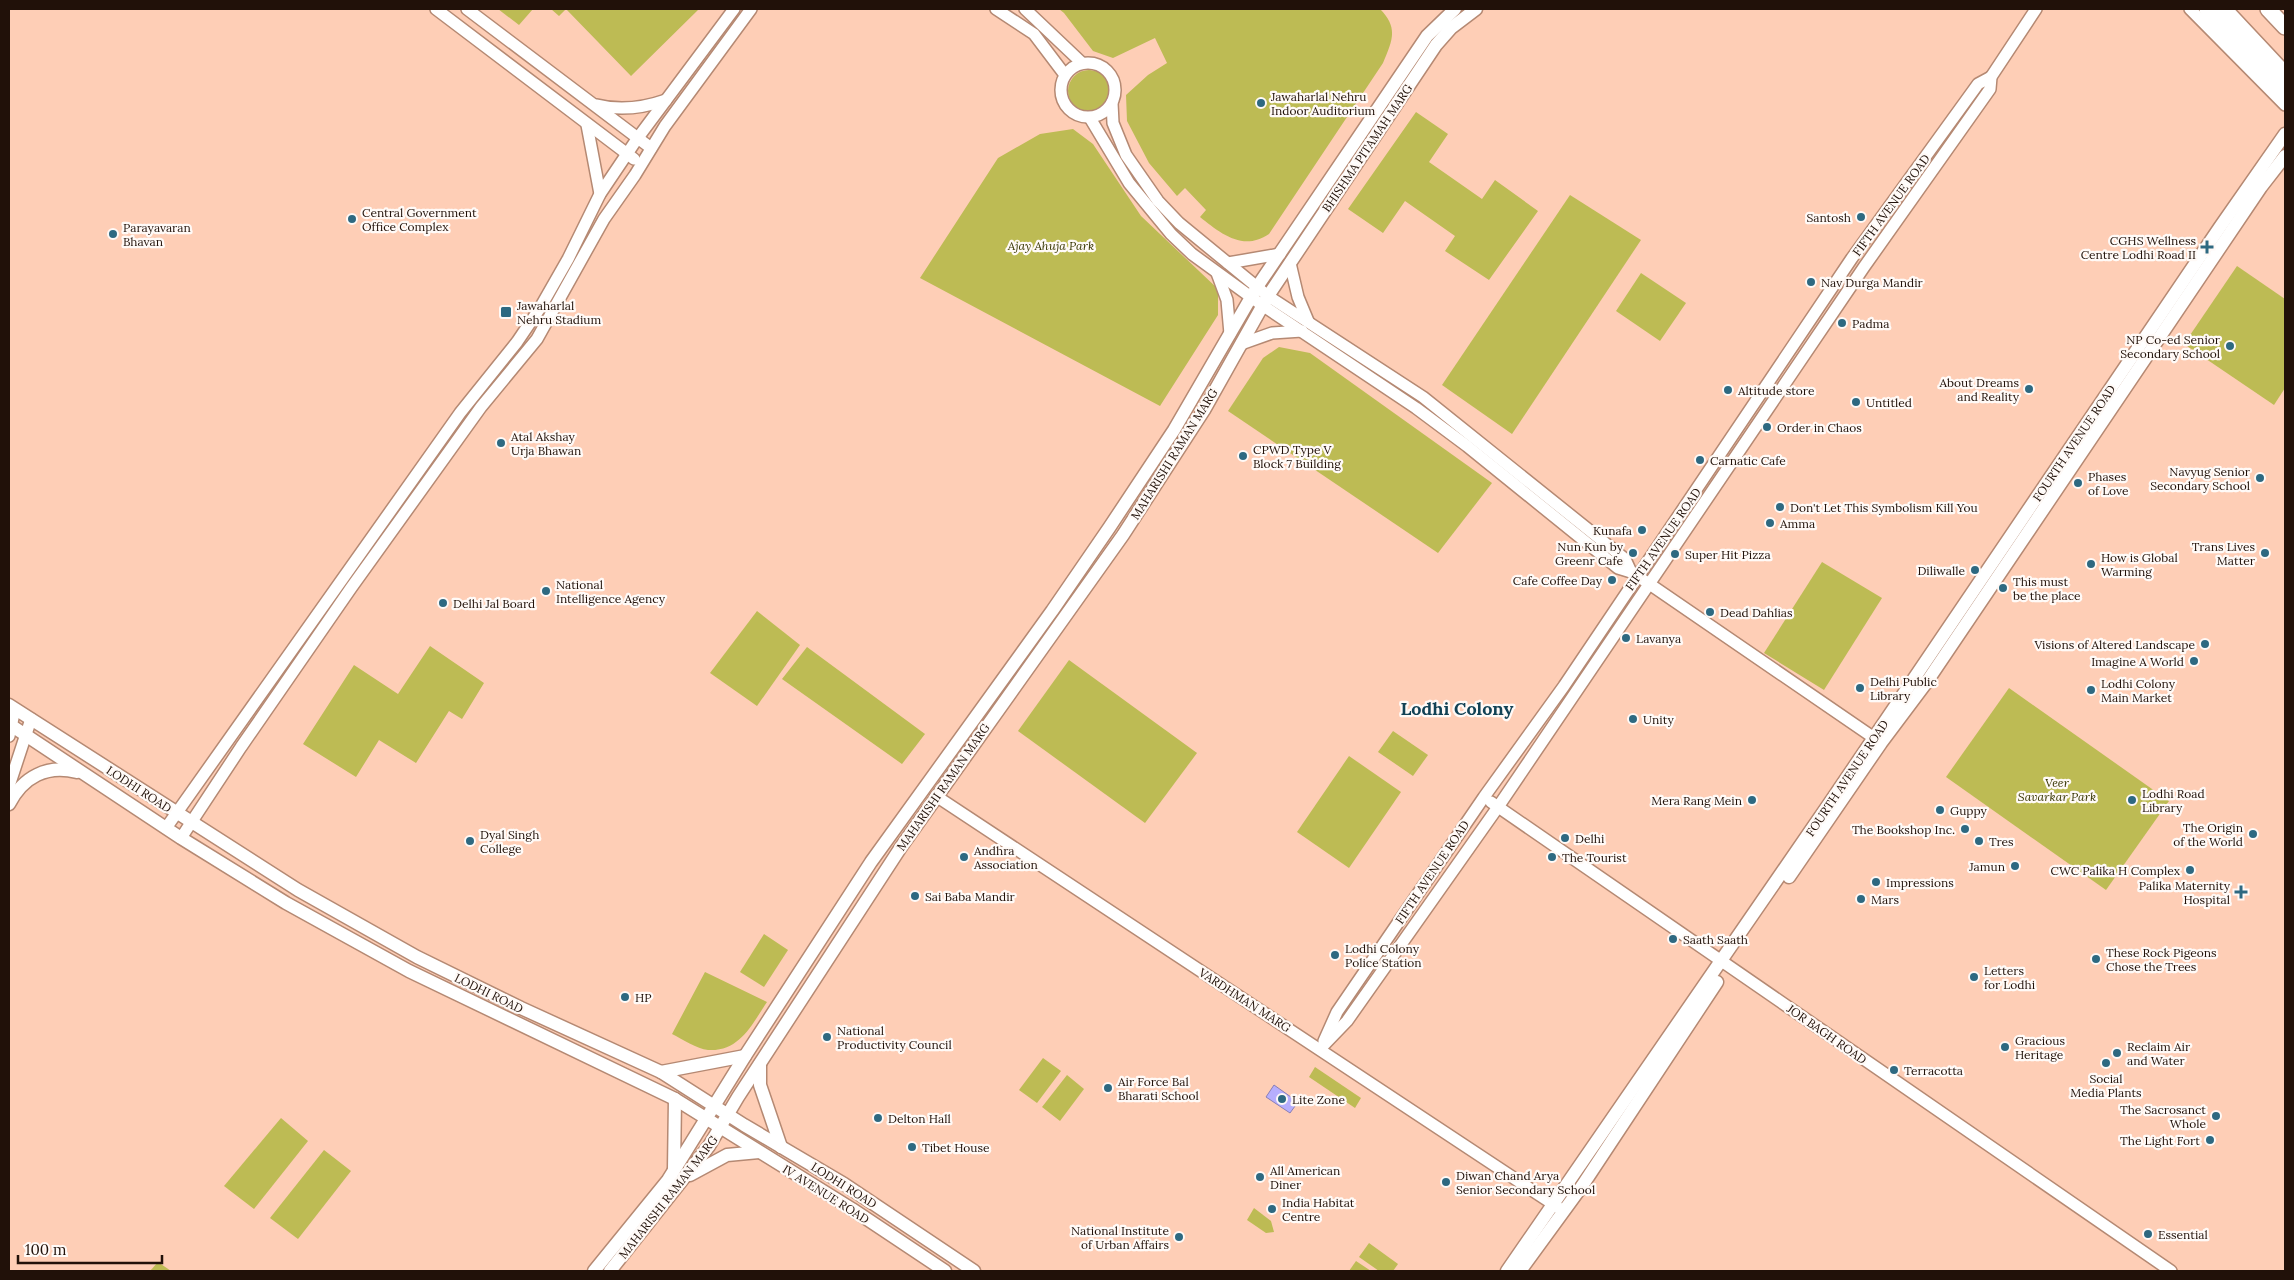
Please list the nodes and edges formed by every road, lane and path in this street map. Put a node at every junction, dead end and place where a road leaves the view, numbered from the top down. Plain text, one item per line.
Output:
1 (436, 9) edge
2 (467, 9) edge
3 (734, 9) edge
4 (751, 9) edge
5 (996, 9) edge
6 (1026, 9) edge
7 (1454, 9) edge
8 (1476, 9) edge
9 (2036, 9) edge
10 (2190, 9) edge
11 (2207, 9) edge
12 (2224, 9) edge
13 (2268, 9) edge
14 (2285, 27) edge
15 (1082, 63) junction
16 (2285, 74) edge
17 (1065, 75) junction
18 (1991, 76) junction
19 (2284, 97) edge
20 (666, 100) junction
21 (1112, 103) junction
22 (595, 105) junction
23 (1090, 118) junction
24 (587, 125) junction
25 (2285, 134) edge
26 (637, 138) junction
27 (651, 148) junction
28 (628, 155) junction
29 (2285, 156) edge
30 (642, 164) junction
31 (600, 194) junction
32 (1280, 254) junction
33 (1228, 263) junction
34 (1290, 263) junction
35 (1217, 273) junction
36 (1254, 291) junction
37 (1265, 300) junction
38 (1308, 321) junction
39 (1302, 331) junction
40 (1230, 334) junction
41 (1241, 344) junction
42 (1634, 574) junction
43 (1648, 583) junction
44 (12, 707) edge
45 (31, 719) junction
46 (10, 729) edge
47 (26, 735) junction
48 (1877, 740) junction
49 (87, 775) junction
50 (9, 786) edge
51 (936, 796) junction
52 (1484, 797) junction
53 (9, 804) edge
54 (1498, 807) junction
55 (176, 813) junction
56 (192, 823) junction
57 (166, 828) junction
58 (181, 838) junction
59 (1725, 963) junction
60 (1320, 1050) junction
61 (745, 1056) junction
62 (760, 1064) junction
63 (661, 1072) junction
64 (675, 1099) junction
65 (714, 1105) junction
66 (728, 1115) junction
67 (706, 1118) junction
68 (721, 1128) junction
69 (781, 1146) junction
70 (759, 1152) junction
71 (674, 1170) junction
72 (684, 1178) junction
73 (1558, 1208) junction
74 (594, 1271) edge
75 (610, 1271) edge
76 (944, 1271) edge
77 (974, 1271) edge
78 (1507, 1271) edge
79 (1520, 1271) edge
80 (2171, 1271) edge

1 - 24 street
2 - 22 street
3 - 20 street
4 - 27 street
5 - 17 street
6 - 15 street
7 - 32 main road, BHISHMA PITAMAH MARG
8 - 34 main road, BHISHMA PITAMAH MARG
9 - 18 street, FIFTH AVENUE ROAD
10 - 19 street
11 - 19 highway
12 - 16 highway
13 - 14 highway
15 - 17 street
15 - 21 street
17 - 23 street
18 - 42 street, FIFTH AVENUE ROAD
18 - 43 street, FIFTH AVENUE ROAD
20 - 22 street
20 - 26 street
21 - 23 street
21 - 33 street
22 - 26 street
23 - 35 street
24 - 28 street
24 - 31 street
25 - 48 main road, FOURTH AVENUE ROAD
26 - 27 street
26 - 28 street
27 - 30 street
28 - 30 street
28 - 31 street
29 - 48 main road, FOURTH AVENUE ROAD
30 - 56 street
31 - 55 street
32 - 33 street
32 - 36 main road, BHISHMA PITAMAH MARG
33 - 36 street
34 - 37 main road, BHISHMA PITAMAH MARG
34 - 38 street
35 - 36 street
35 - 40 street
36 - 37 street
36 - 40 main road, MAHARISHI RAMAN MARG
37 - 38 street
37 - 39 street
37 - 41 main road, MAHARISHI RAMAN MARG
38 - 42 street
39 - 41 street
39 - 42 street
40 - 61 main road, MAHARISHI RAMAN MARG
41 - 51 main road, MAHARISHI RAMAN MARG
42 - 43 street
42 - 52 street, FIFTH AVENUE ROAD
43 - 48 street
43 - 54 street, FIFTH AVENUE ROAD
44 - 45 main road, LODHI ROAD
44 - 46 street
45 - 47 street
45 - 55 main road, LODHI ROAD
46 - 47 main road, LODHI ROAD
47 - 49 main road, LODHI ROAD
47 - 50 street
48 - 59 main road, FOURTH AVENUE ROAD
49 - 53 main road
49 - 57 main road, LODHI ROAD
51 - 60 street, VARDHMAN MARG
51 - 62 main road, MAHARISHI RAMAN MARG
52 - 54 street, JOR BAGH ROAD
52 - 60 street, FIFTH AVENUE ROAD
54 - 59 street, JOR BAGH ROAD
54 - 60 street, FIFTH AVENUE ROAD
55 - 56 main road, LODHI ROAD
55 - 57 street
56 - 58 street
56 - 63 main road, LODHI ROAD
57 - 58 main road, LODHI ROAD
58 - 64 main road, LODHI ROAD
59 - 73 main road, FOURTH AVENUE ROAD
59 - 80 street, JOR BAGH ROAD
60 - 73 street, VARDHMAN MARG
61 - 63 main road
61 - 65 main road, MAHARISHI RAMAN MARG
62 - 66 main road, MAHARISHI RAMAN MARG
62 - 69 main road
63 - 65 main road, LODHI ROAD
64 - 67 main road, LODHI ROAD
64 - 71 main road
65 - 66 main road, LODHI ROAD
65 - 67 main road, MAHARISHI RAMAN MARG
66 - 68 main road, MAHARISHI RAMAN MARG
66 - 69 main road, LODHI ROAD
67 - 68 main road, IV AVENUE ROAD
67 - 71 main road, MAHARISHI RAMAN MARG
68 - 70 main road, IV AVENUE ROAD
68 - 72 main road, MAHARISHI RAMAN MARG
69 - 77 main road, LODHI ROAD
70 - 72 main road
70 - 76 main road, IV AVENUE ROAD
71 - 74 main road, MAHARISHI RAMAN MARG
72 - 75 main road, MAHARISHI RAMAN MARG
73 - 78 main road, FOURTH AVENUE ROAD
73 - 79 main road, FOURTH AVENUE ROAD

